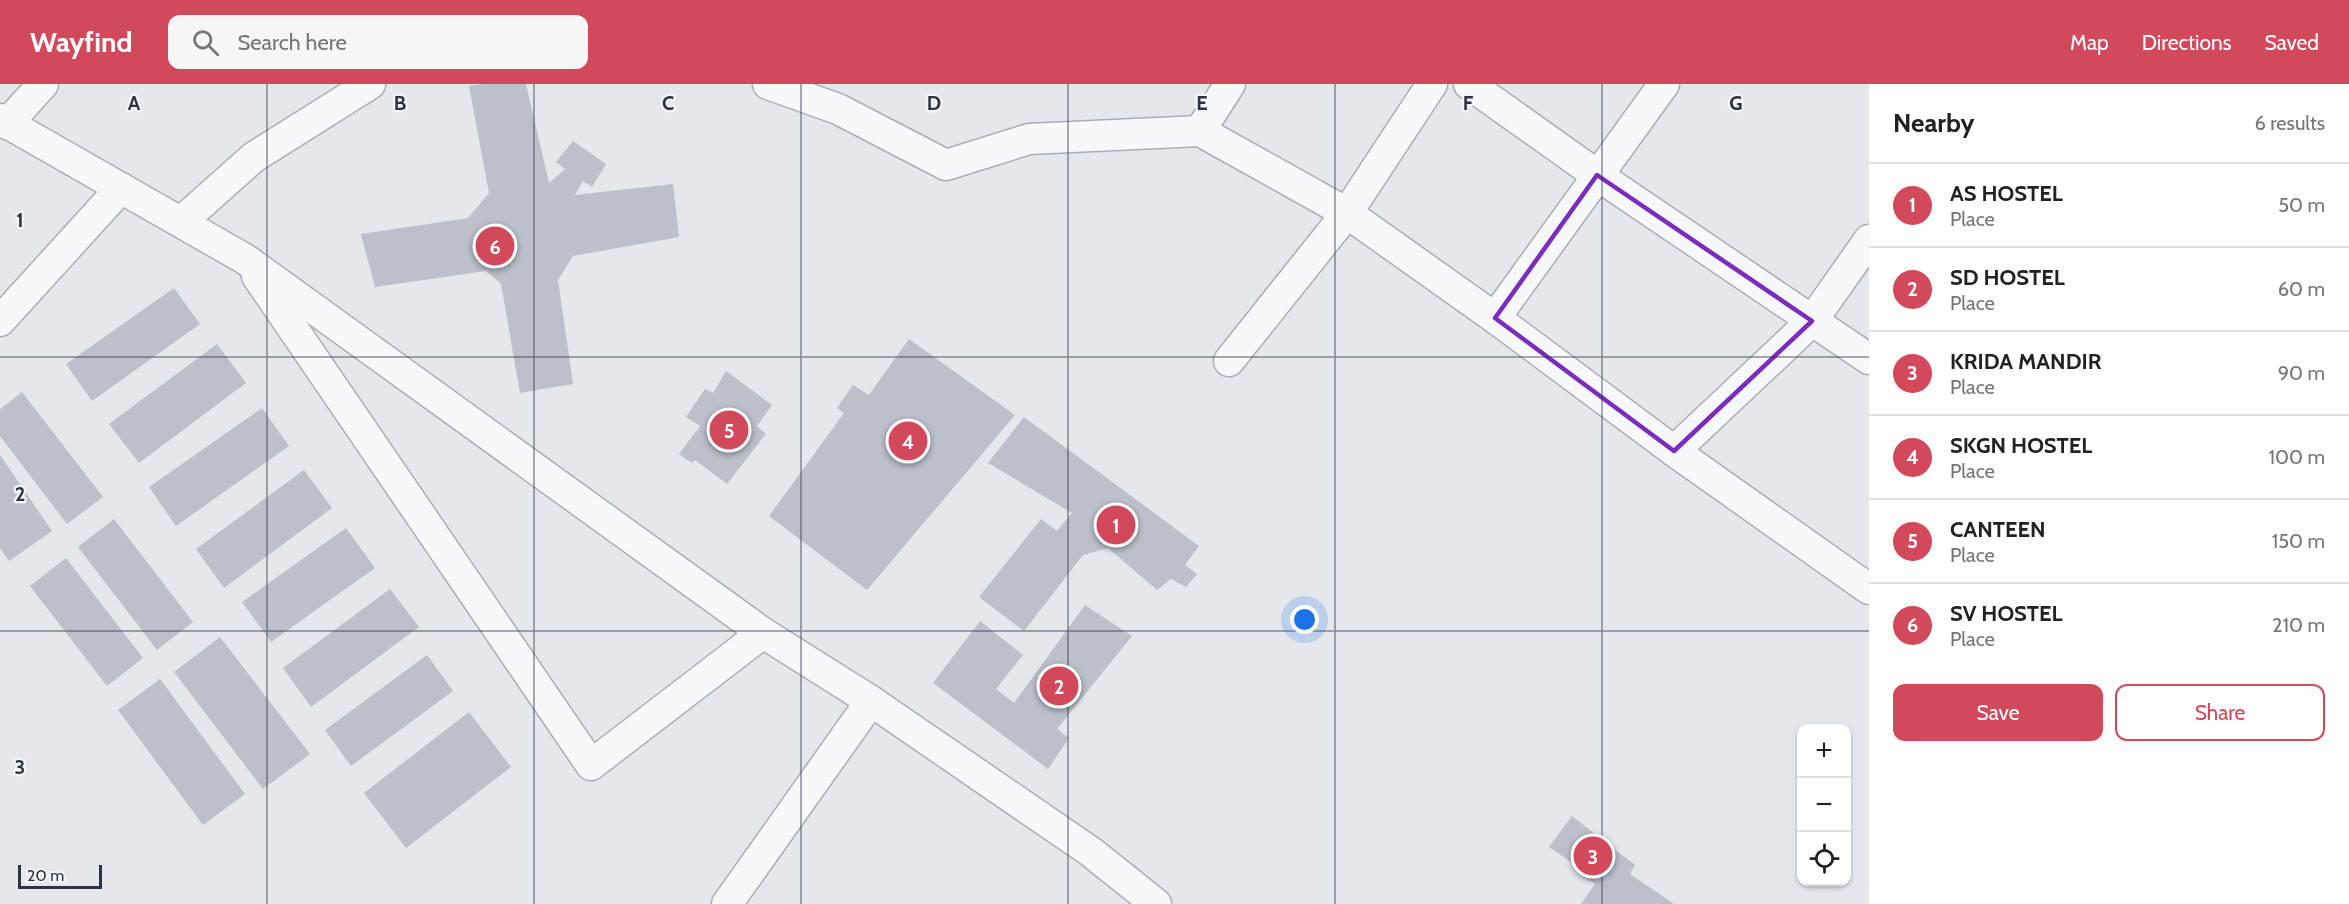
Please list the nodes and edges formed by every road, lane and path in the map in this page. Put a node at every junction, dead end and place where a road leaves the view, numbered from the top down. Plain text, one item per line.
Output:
1 (43, 84) edge
2 (370, 84) edge
3 (768, 84) edge
4 (1230, 84) edge
5 (1432, 84) edge
6 (1469, 84) edge
7 (1664, 84) edge
8 (4, 122) edge
9 (1200, 131) junction
10 (1597, 176) junction
11 (121, 188) junction
12 (1347, 213) junction
13 (181, 222) junction
14 (1869, 240) edge
15 (245, 259) junction
16 (1495, 318) junction
17 (0, 321) edge
18 (1812, 321) junction
19 (1869, 359) edge
20 (1228, 361) dead end
21 (1674, 451) junction
22 (1869, 588) edge
23 (763, 633) junction
24 (871, 701) junction
25 (727, 904) edge
26 (1156, 904) edge

1 - 8 street
2 - 13 street
3 - 9 street
4 - 9 street
5 - 12 street
6 - 10 street
7 - 10 street
8 - 11 street
9 - 12 street
10 - 16 street
10 - 18 street
11 - 13 street
11 - 17 street
12 - 16 street
12 - 20 street
13 - 15 street
14 - 18 street
15 - 23 street
15 - 23 street
16 - 21 street
18 - 19 street
18 - 21 street
21 - 22 street
23 - 24 street
24 - 25 street
24 - 26 street

